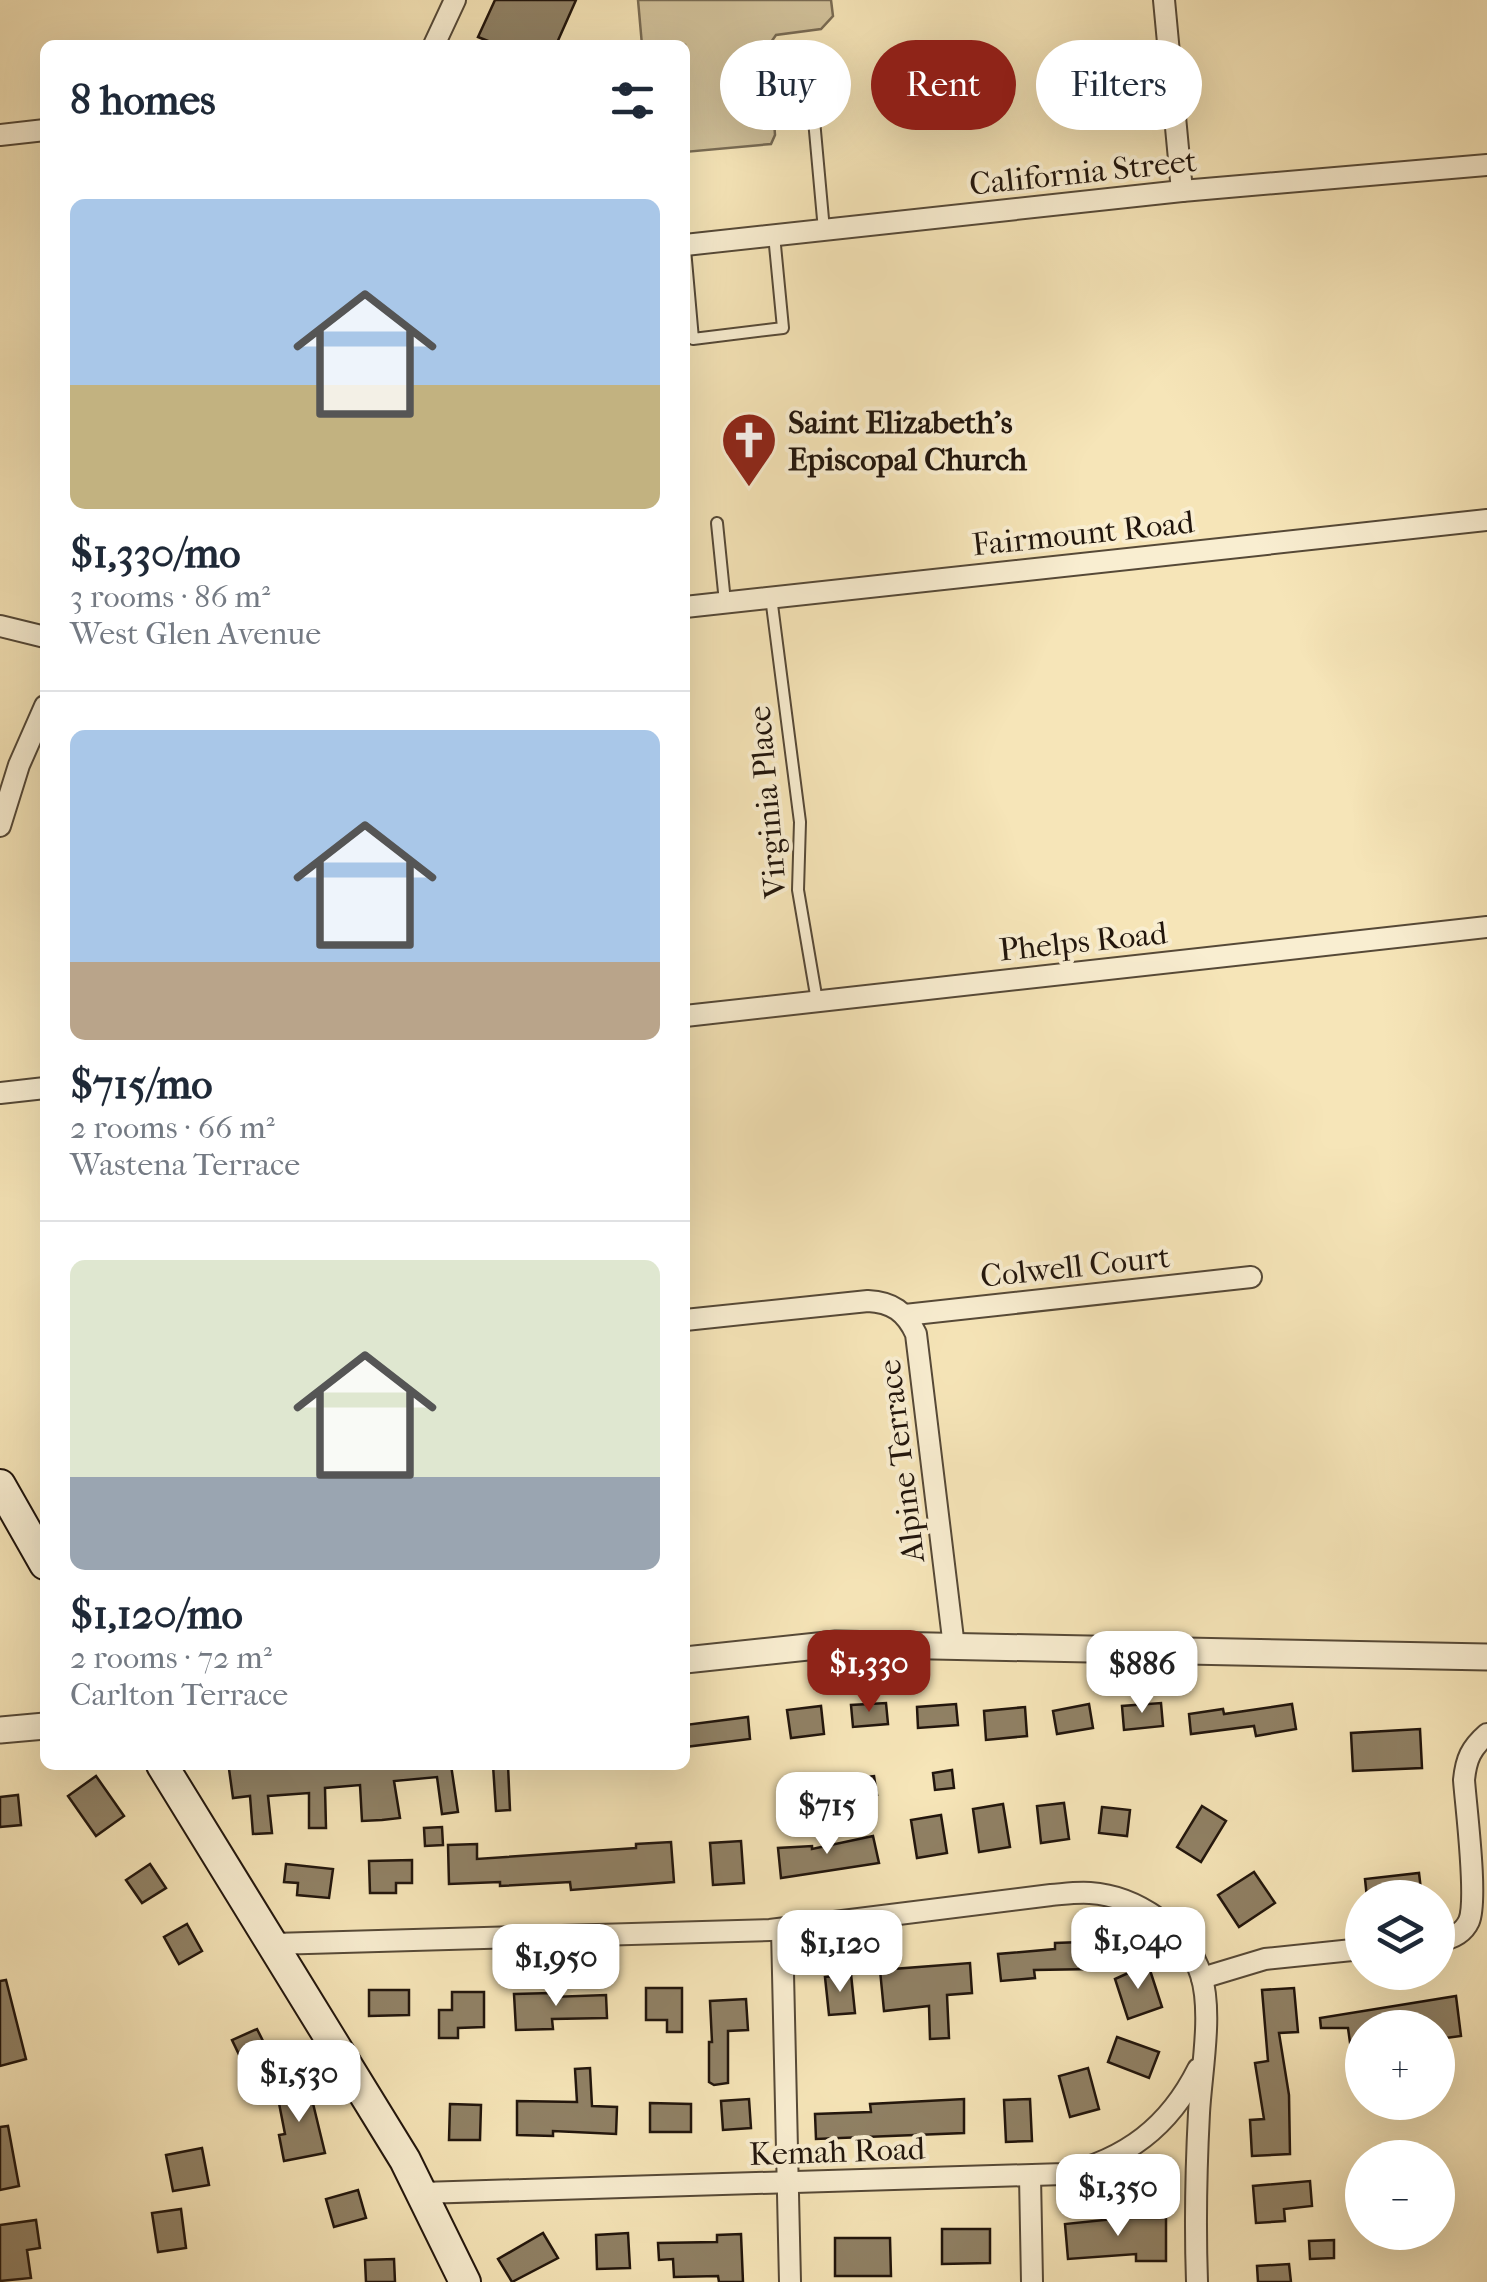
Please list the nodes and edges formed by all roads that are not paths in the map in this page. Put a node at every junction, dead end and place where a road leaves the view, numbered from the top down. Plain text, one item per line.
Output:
1 (455, 0) edge
2 (1164, 0) edge
3 (436, 40) edge
4 (815, 130) edge
5 (40, 131) edge
6 (0, 135) edge
7 (1487, 166) edge
8 (1182, 191) junction
9 (824, 230) junction
10 (774, 235) junction
11 (690, 246) edge
12 (690, 304) edge
13 (1487, 520) edge
14 (717, 523) dead end
15 (772, 598) junction
16 (725, 603) junction
17 (690, 606) edge
18 (0, 626) edge
19 (40, 636) edge
20 (40, 718) edge
21 (0, 826) edge
22 (1487, 926) edge
23 (816, 1001) junction
24 (690, 1015) edge
25 (40, 1089) edge
26 (0, 1093) edge
27 (1251, 1277) dead end
28 (904, 1315) junction
29 (690, 1320) edge
30 (0, 1485) edge
31 (40, 1555) edge
32 (954, 1647) junction
33 (1487, 1658) edge
34 (690, 1659) edge
35 (40, 1726) edge
36 (0, 1730) edge
37 (1487, 1734) edge
38 (165, 1770) edge
39 (782, 1929) junction
40 (1455, 1936) edge
41 (273, 1944) junction
42 (1345, 1951) edge
43 (1202, 1978) junction
44 (1203, 2058) junction
45 (1030, 2176) junction
46 (788, 2183) junction
47 (421, 2193) junction
48 (464, 2282) edge
49 (790, 2282) edge
50 (1032, 2282) edge
51 (1197, 2282) edge

1 - 3 street
2 - 8 street
4 - 9 lane
5 - 6 street
7 - 8 street, California Street
8 - 9 street, California Street
9 - 10 street, California Street
10 - 11 street, California Street
10 - 12 lane
13 - 15 street, Fairmount Road
14 - 16 lane
15 - 16 street, Fairmount Road
15 - 23 lane, Virginia Place
16 - 17 street, Fairmount Road
18 - 19 street
20 - 21 street
22 - 23 street, Phelps Road
23 - 24 street, Phelps Road
25 - 26 street
27 - 28 street, Colwell Court
28 - 29 street, Alpine Terrace
28 - 32 street, Alpine Terrace
30 - 31 main road
32 - 33 street
32 - 34 street
35 - 36 street
37 - 40 street
38 - 41 main road
39 - 41 street
39 - 43 street
39 - 46 street
41 - 47 main road
42 - 43 street
43 - 44 street
44 - 45 street, Kemah Road
44 - 51 street
45 - 46 street, Kemah Road
45 - 50 street
46 - 47 street, Kemah Road
46 - 49 street
47 - 48 main road

